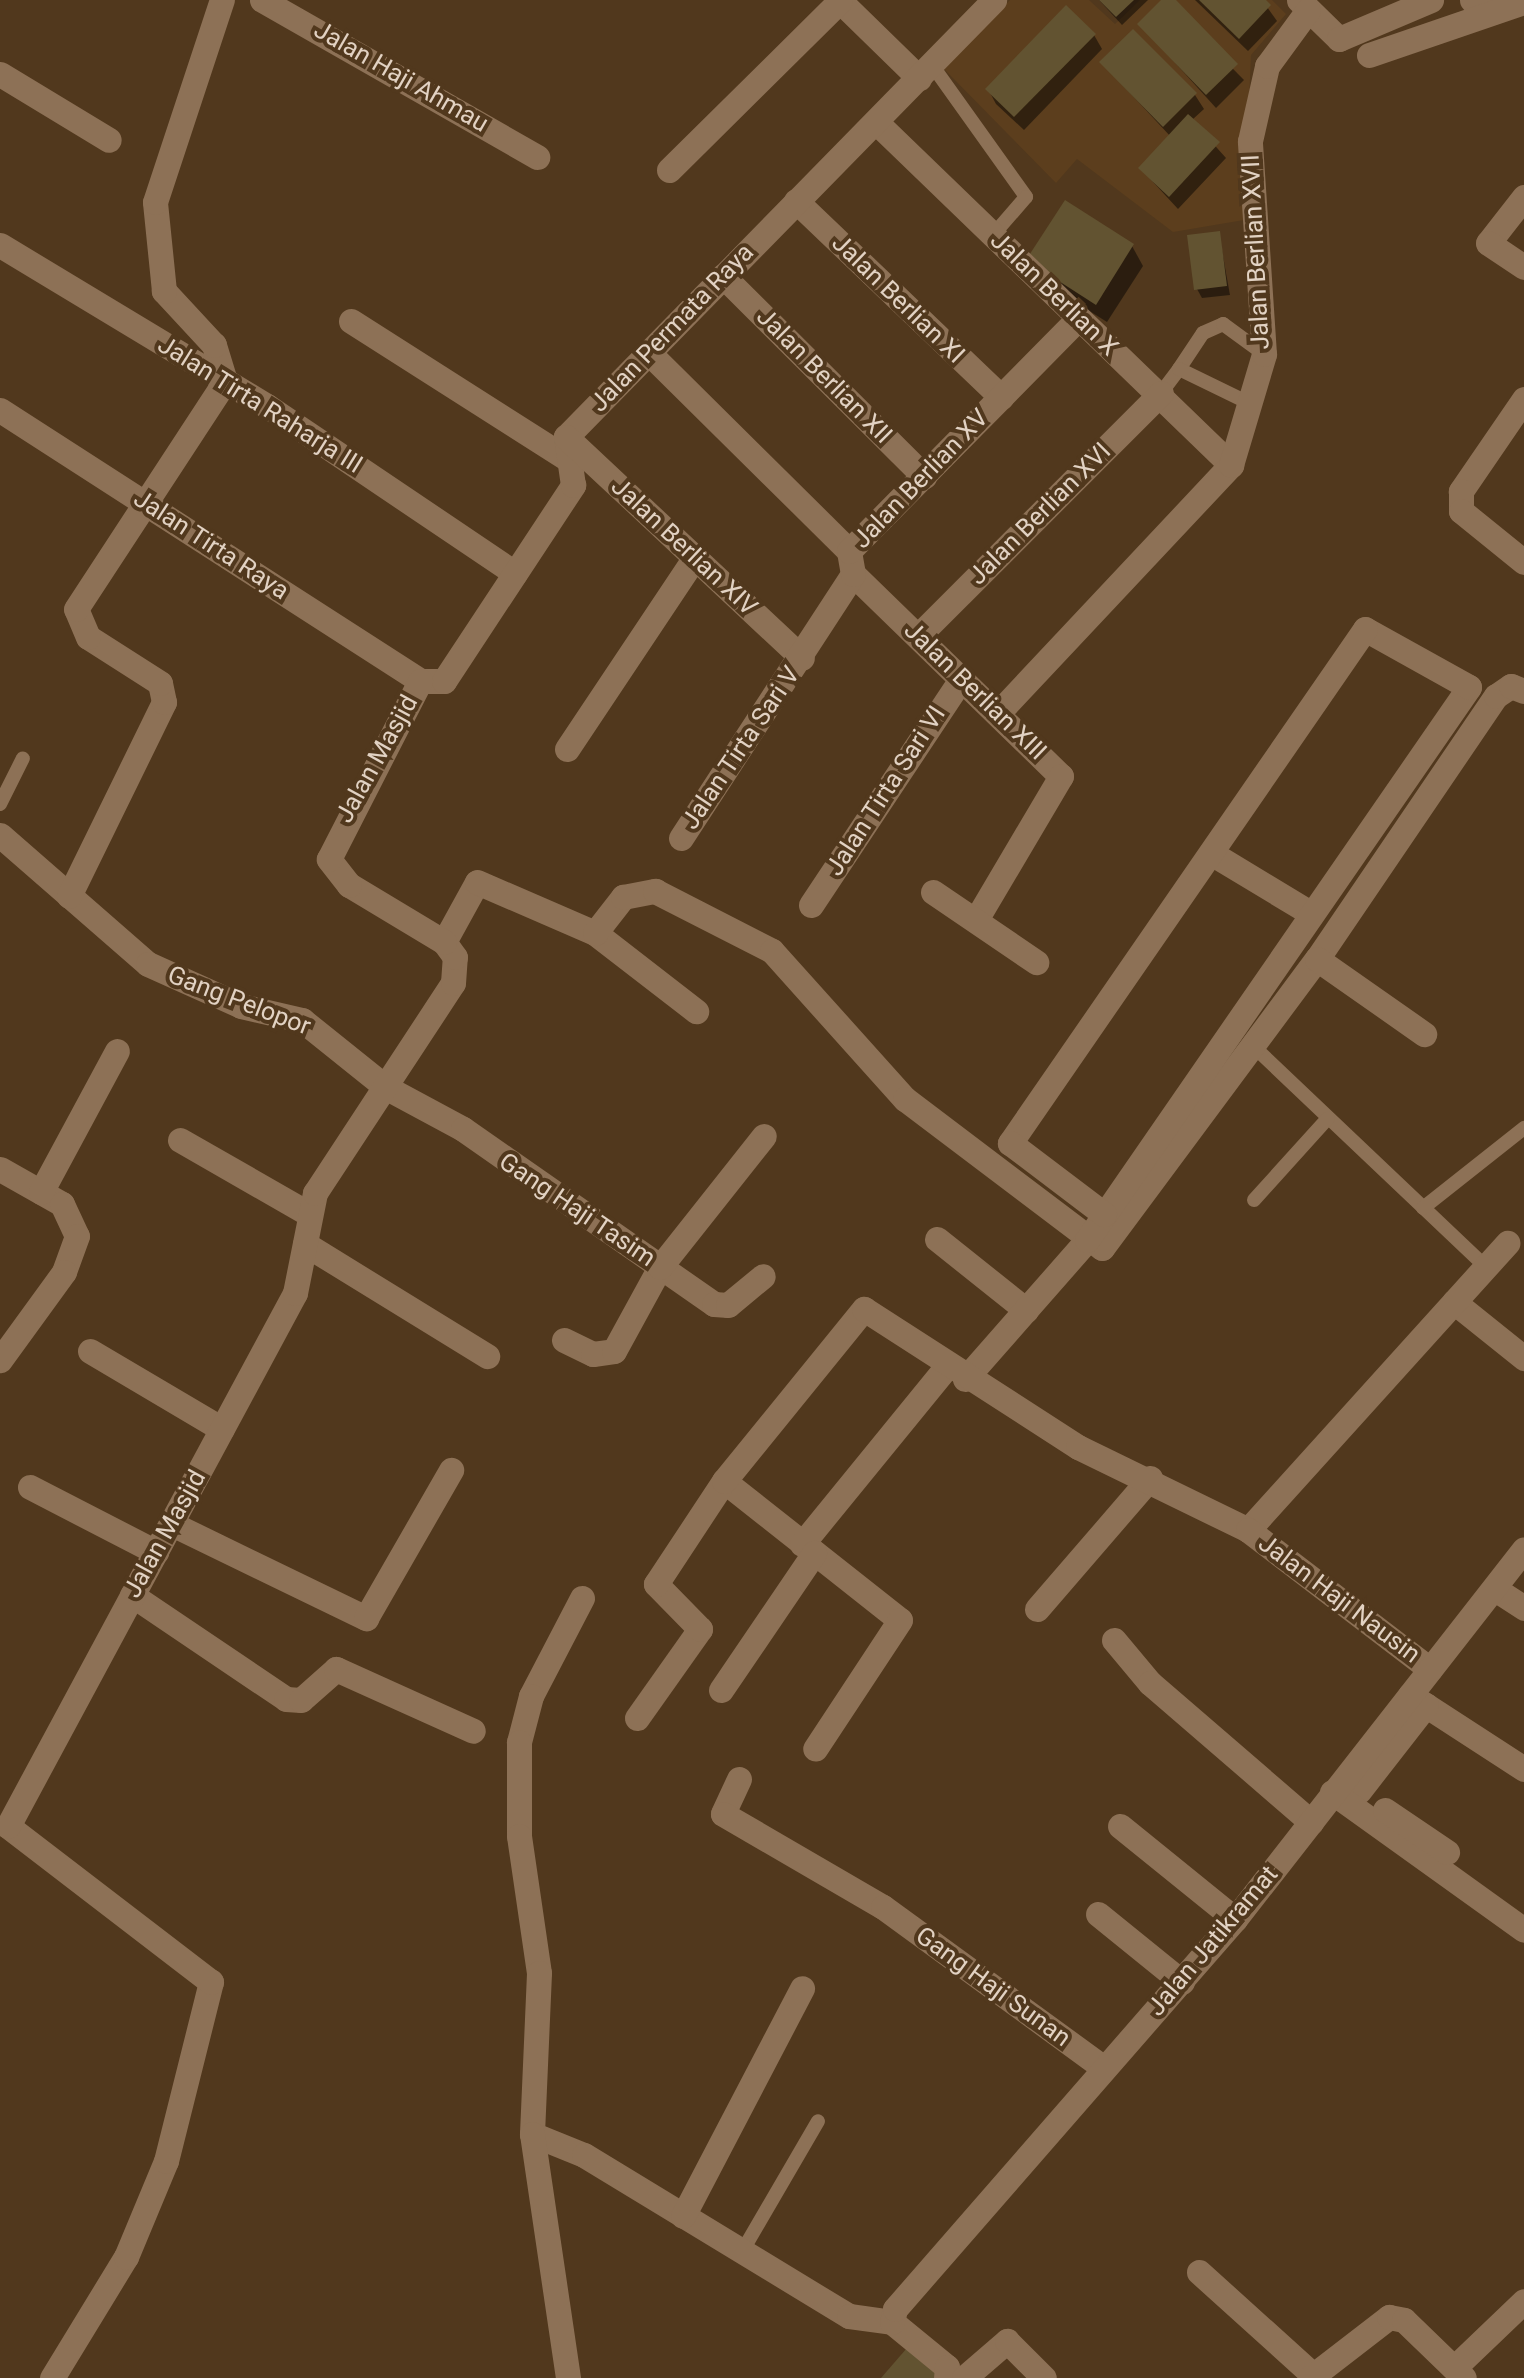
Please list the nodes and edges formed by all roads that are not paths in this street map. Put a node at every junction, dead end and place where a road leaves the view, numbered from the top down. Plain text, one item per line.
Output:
1 (222, 0) edge
2 (262, 0) edge
3 (840, 0) edge
4 (993, 0) edge
5 (1431, 0) edge
6 (1472, 0) edge
7 (1498, 0) edge
8 (1524, 2) edge
9 (1304, 5) edge
10 (1369, 55) dead end
11 (925, 71) junction
12 (0, 74) edge
13 (876, 122) junction
14 (108, 140) dead end
15 (537, 156) dead end
16 (669, 170) dead end
17 (1524, 197) edge
18 (796, 201) junction
19 (994, 235) junction
20 (0, 246) edge
21 (1524, 267) edge
22 (723, 276) junction
23 (1077, 320) junction
24 (352, 321) dead end
25 (648, 352) junction
26 (1264, 354) junction
27 (1179, 369) junction
28 (225, 381) junction
29 (1162, 393) junction
30 (1001, 397) junction
31 (1524, 399) edge
32 (1252, 404) junction
33 (0, 410) edge
34 (566, 437) junction
35 (572, 462) junction
36 (1232, 465) junction
37 (924, 476) junction
38 (150, 506) junction
39 (695, 556) junction
40 (851, 562) junction
41 (1524, 562) edge
42 (515, 573) junction
43 (919, 635) junction
44 (802, 658) junction
45 (962, 678) junction
46 (420, 681) junction
47 (1524, 692) edge
48 (998, 713) junction
49 (567, 749) dead end
50 (24, 758) dead end
51 (0, 804) edge
52 (0, 835) edge
53 (680, 838) dead end
54 (1210, 853) junction
55 (933, 892) dead end
56 (69, 896) junction
57 (811, 905) dead end
58 (1307, 911) junction
59 (976, 920) junction
60 (595, 933) junction
61 (444, 942) junction
62 (1316, 960) junction
63 (1036, 962) dead end
64 (696, 1010) dead end
65 (1424, 1034) dead end
66 (1251, 1044) junction
67 (118, 1050) dead end
68 (388, 1088) junction
69 (1328, 1118) junction
70 (1524, 1128) edge
71 (764, 1136) dead end
72 (180, 1140) dead end
73 (1, 1172) edge
74 (41, 1192) junction
75 (1254, 1200) dead end
76 (1423, 1208) junction
77 (310, 1214) junction
78 (1104, 1214) junction
79 (937, 1239) dead end
80 (1086, 1240) junction
81 (1507, 1243) dead end
82 (305, 1244) junction
83 (660, 1267) junction
84 (1486, 1267) junction
85 (762, 1276) dead end
86 (1454, 1302) junction
87 (1026, 1310) junction
88 (564, 1340) dead end
89 (90, 1351) dead end
90 (487, 1356) dead end
91 (1524, 1358) edge
92 (0, 1360) edge
93 (956, 1373) junction
94 (222, 1429) junction
95 (451, 1470) dead end
96 (1150, 1478) junction
97 (724, 1481) junction
98 (30, 1487) dead end
99 (172, 1524) junction
100 (1248, 1530) junction
101 (808, 1548) junction
102 (1524, 1549) edge
103 (156, 1552) junction
104 (1496, 1588) junction
105 (132, 1595) junction
106 (582, 1598) dead end
107 (1524, 1608) edge
108 (1037, 1609) dead end
109 (1114, 1640) dead end
110 (1430, 1668) junction
111 (722, 1690) dead end
112 (1418, 1700) junction
113 (636, 1718) dead end
114 (473, 1731) dead end
115 (815, 1749) dead end
116 (1524, 1769) edge
117 (739, 1779) dead end
118 (1344, 1788) junction
119 (7, 1815) edge
120 (1311, 1822) junction
121 (1120, 1826) dead end
122 (1447, 1852) dead end
123 (1098, 1914) dead end
124 (1235, 1919) junction
125 (1524, 1930) edge
126 (1182, 1982) junction
127 (802, 1988) dead end
128 (1104, 2068) junction
129 (818, 2120) dead end
130 (532, 2134) junction
131 (683, 2216) junction
132 (743, 2250) junction
133 (1199, 2272) dead end
134 (1524, 2301) edge
135 (892, 2322) junction
136 (1460, 2373) edge
137 (1311, 2377) edge
138 (52, 2378) edge
139 (568, 2378) edge
140 (946, 2378) edge
141 (964, 2378) edge
142 (1044, 2378) edge

1 - 28 street
2 - 15 street, Jalan Haji Ahmau
3 - 11 street
3 - 16 street
4 - 11 street, Jalan Permata Raya
5 - 9 street
6 - 7 street
8 - 10 street
9 - 26 street, Jalan Berlian XVII
11 - 13 street, Jalan Permata Raya
11 - 19 lane
12 - 14 street
13 - 18 street, Jalan Permata Raya
13 - 19 street, Jalan Berlian X
17 - 21 street
18 - 22 street, Jalan Permata Raya
18 - 30 street, Jalan Berlian XI
19 - 23 street, Jalan Berlian X
20 - 28 street, Jalan Tirta Raharja III
22 - 25 street, Jalan Permata Raya
22 - 37 street, Jalan Berlian XII
23 - 29 street, Jalan Berlian X
23 - 30 street, Jalan Berlian XV
24 - 35 street
25 - 34 street, Jalan Permata Raya
25 - 40 street, Jalan Berlian XIII
26 - 27 lane
26 - 32 street, Jalan Berlian XVII
27 - 29 lane
27 - 32 lane
28 - 38 street
28 - 42 street, Jalan Tirta Raharja III
29 - 36 street, Jalan Berlian X
29 - 43 street, Jalan Berlian XVI
30 - 37 street, Jalan Berlian XV
31 - 41 street
32 - 36 street, Jalan Berlian XVII
33 - 38 street, Jalan Tirta Raya
34 - 35 street
34 - 39 street, Jalan Berlian XIV
35 - 42 street
36 - 48 street, Jalan Berlian XVII
37 - 40 street, Jalan Berlian XV
38 - 46 street, Jalan Tirta Raya
38 - 56 street
39 - 44 street, Jalan Berlian XIV
39 - 49 street
40 - 43 street, Jalan Berlian XIII
40 - 44 street, Jalan Berlian XV
42 - 46 street
43 - 45 street, Jalan Berlian XIII
44 - 53 street, Jalan Tirta Sari V
45 - 48 street, Jalan Berlian XIII
45 - 57 street, Jalan Tirta Sari VI
46 - 61 street, Jalan Masjid
47 - 62 street
48 - 59 street, Jalan Berlian XIII
50 - 51 lane
52 - 56 street, Gang Pelopor
54 - 58 street
54 - 58 street
54 - 78 street
55 - 59 street
56 - 68 street, Gang Pelopor
58 - 78 street
59 - 63 street
60 - 61 street
60 - 64 street
60 - 80 street
61 - 68 street, Jalan Masjid
62 - 65 street
62 - 66 street
66 - 69 lane
66 - 80 street
67 - 74 street
68 - 77 street, Jalan Masjid
68 - 83 street, Gang Haji Tasim
69 - 75 lane
69 - 76 lane
70 - 76 lane
71 - 83 street
72 - 77 street
73 - 74 street
74 - 92 street
76 - 84 lane
77 - 82 street, Jalan Masjid
78 - 80 street
79 - 87 street
80 - 87 street
81 - 84 street
82 - 90 street
82 - 94 street, Jalan Masjid
83 - 85 street, Gang Haji Tasim
83 - 88 street
84 - 86 street
86 - 91 street
86 - 100 street
87 - 93 street
89 - 94 street
93 - 96 street, Jalan Haji Nausin
93 - 97 street, Jalan Haji Nausin
93 - 101 street
94 - 99 street, Jalan Masjid
95 - 99 street
96 - 100 street, Jalan Haji Nausin
96 - 108 street
97 - 101 street
97 - 113 street
98 - 103 street
99 - 103 street, Jalan Masjid
100 - 110 street, Jalan Haji Nausin
101 - 111 street
101 - 115 street
102 - 104 street, Jalan Jatikramat
103 - 105 street, Jalan Masjid
104 - 107 street
104 - 110 street, Jalan Jatikramat
105 - 114 street
105 - 119 street, Jalan Masjid
106 - 130 street
109 - 120 street
110 - 112 street, Jalan Jatikramat
112 - 116 street
112 - 118 street, Jalan Jatikramat
117 - 128 street, Gang Haji Sunan
118 - 120 street, Jalan Jatikramat
118 - 122 street
118 - 125 street
119 - 138 street, Jalan Masjid
120 - 124 street, Jalan Jatikramat
121 - 124 street
123 - 126 street
124 - 126 street, Jalan Jatikramat
126 - 128 street, Jalan Jatikramat
127 - 131 street
128 - 135 street, Jalan Jatikramat
129 - 132 lane
130 - 131 street
130 - 139 street
131 - 132 street
132 - 135 street
133 - 137 street
134 - 136 street
135 - 140 street
136 - 137 street
141 - 142 street

